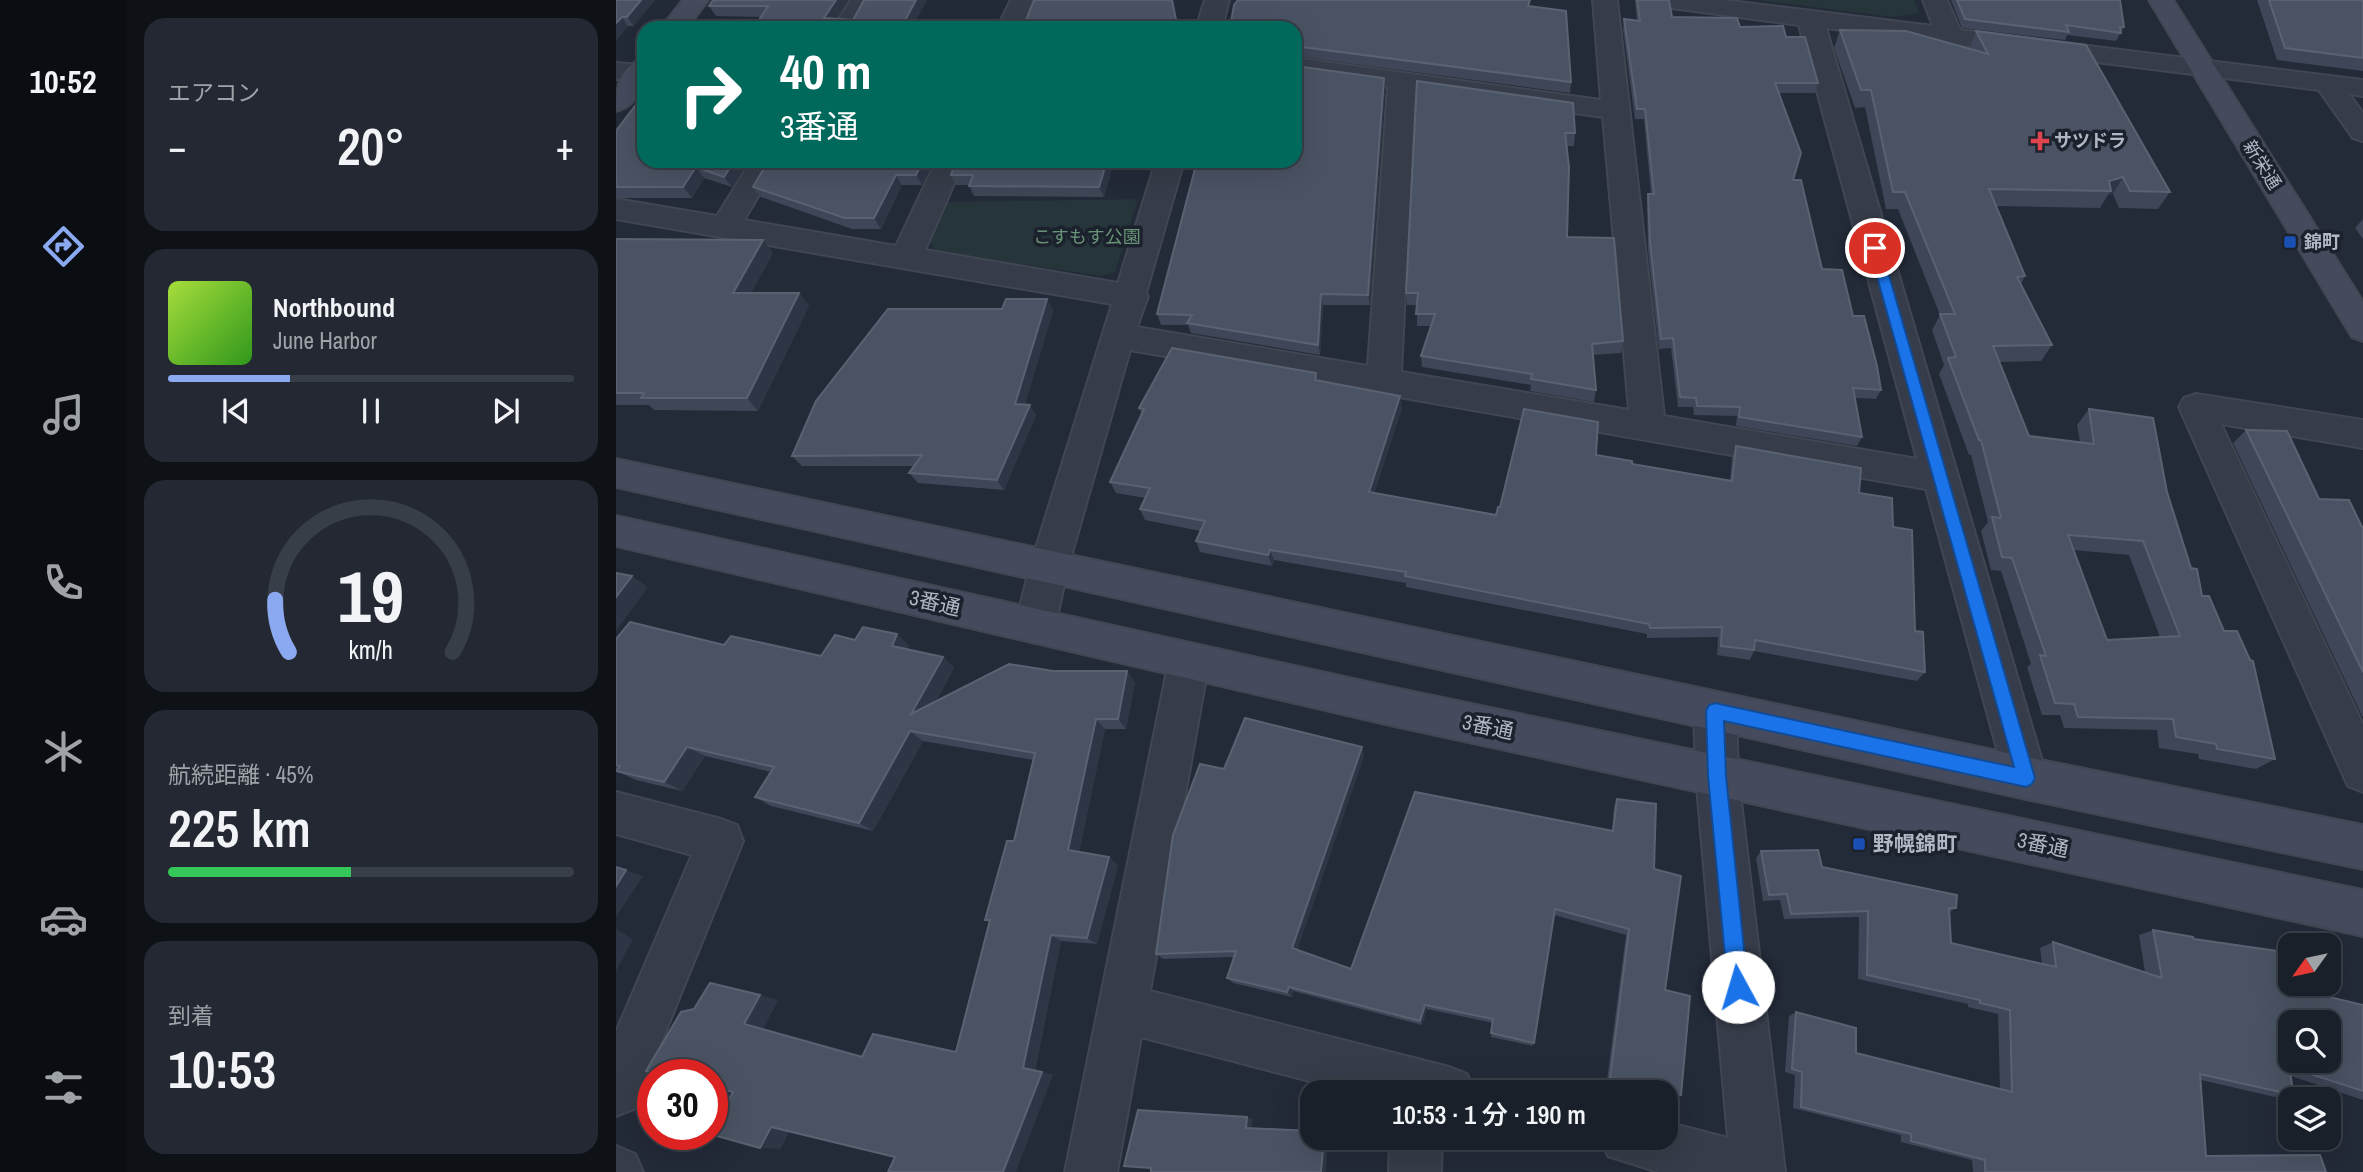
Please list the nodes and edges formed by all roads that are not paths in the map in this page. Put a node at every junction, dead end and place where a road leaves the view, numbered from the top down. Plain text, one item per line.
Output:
1 (696, 0) edge
2 (863, 0) edge
3 (1023, 0) edge
4 (1217, 0) edge
5 (1605, 0) edge
6 (1664, 0) edge
7 (1935, 0) edge
8 (2161, 0) edge
9 (1810, 18) junction
10 (680, 21) edge
11 (850, 21) edge
12 (1013, 21) edge
13 (1211, 21) edge
14 (1950, 36) junction
15 (1302, 67) edge
16 (2203, 68) junction
17 (633, 70) edge
18 (1402, 80) junction
19 (2328, 84) junction
20 (2363, 88) edge
21 (616, 103) edge
22 (1616, 110) junction
23 (2363, 132) edge
24 (761, 168) edge
25 (947, 168) edge
26 (1169, 168) edge
27 (616, 209) edge
28 (725, 227) junction
29 (906, 258) junction
30 (1132, 296) junction
31 (2363, 329) edge
32 (1118, 336) junction
33 (1384, 382) junction
34 (1648, 427) junction
35 (2363, 434) edge
36 (616, 473) edge
37 (1941, 477) junction
38 (616, 531) edge
39 (1049, 567) junction
40 (1035, 626) junction
41 (1189, 661) junction
42 (1715, 711) junction
43 (2363, 772) edge
44 (1717, 776) junction
45 (2026, 778) junction
46 (616, 813) edge
47 (2363, 847) edge
48 (2363, 913) edge
49 (1123, 1008) junction
50 (1394, 1080) edge
51 (616, 1091) edge
52 (1416, 1150) edge
53 (1673, 1150) edge
54 (1091, 1172) edge
55 (1415, 1172) edge
56 (1758, 1172) edge

1 - 10 street
2 - 11 street
3 - 12 street
4 - 13 street
5 - 22 street
6 - 9 street
7 - 14 street
8 - 16 street, 新栄通
9 - 14 street
9 - 37 street
14 - 16 street
15 - 18 street
16 - 19 street
16 - 31 street, 新栄通
17 - 21 street
18 - 22 street
18 - 33 street
19 - 20 street
19 - 23 street
22 - 34 street
24 - 28 street
25 - 29 street
26 - 30 street
27 - 28 street
28 - 29 street
29 - 30 street
30 - 32 street
32 - 33 street
32 - 39 street
33 - 34 street
34 - 37 street
35 - 43 street
36 - 39 street
37 - 45 street
38 - 40 street, 3番通
39 - 40 street
39 - 42 street
40 - 41 street, 3番通
41 - 44 street, 3番通
41 - 49 street
42 - 44 street
42 - 45 street
44 - 48 street, 3番通
44 - 56 street
45 - 47 street
46 - 51 street
49 - 50 street
49 - 54 street
52 - 55 street
53 - 56 street

